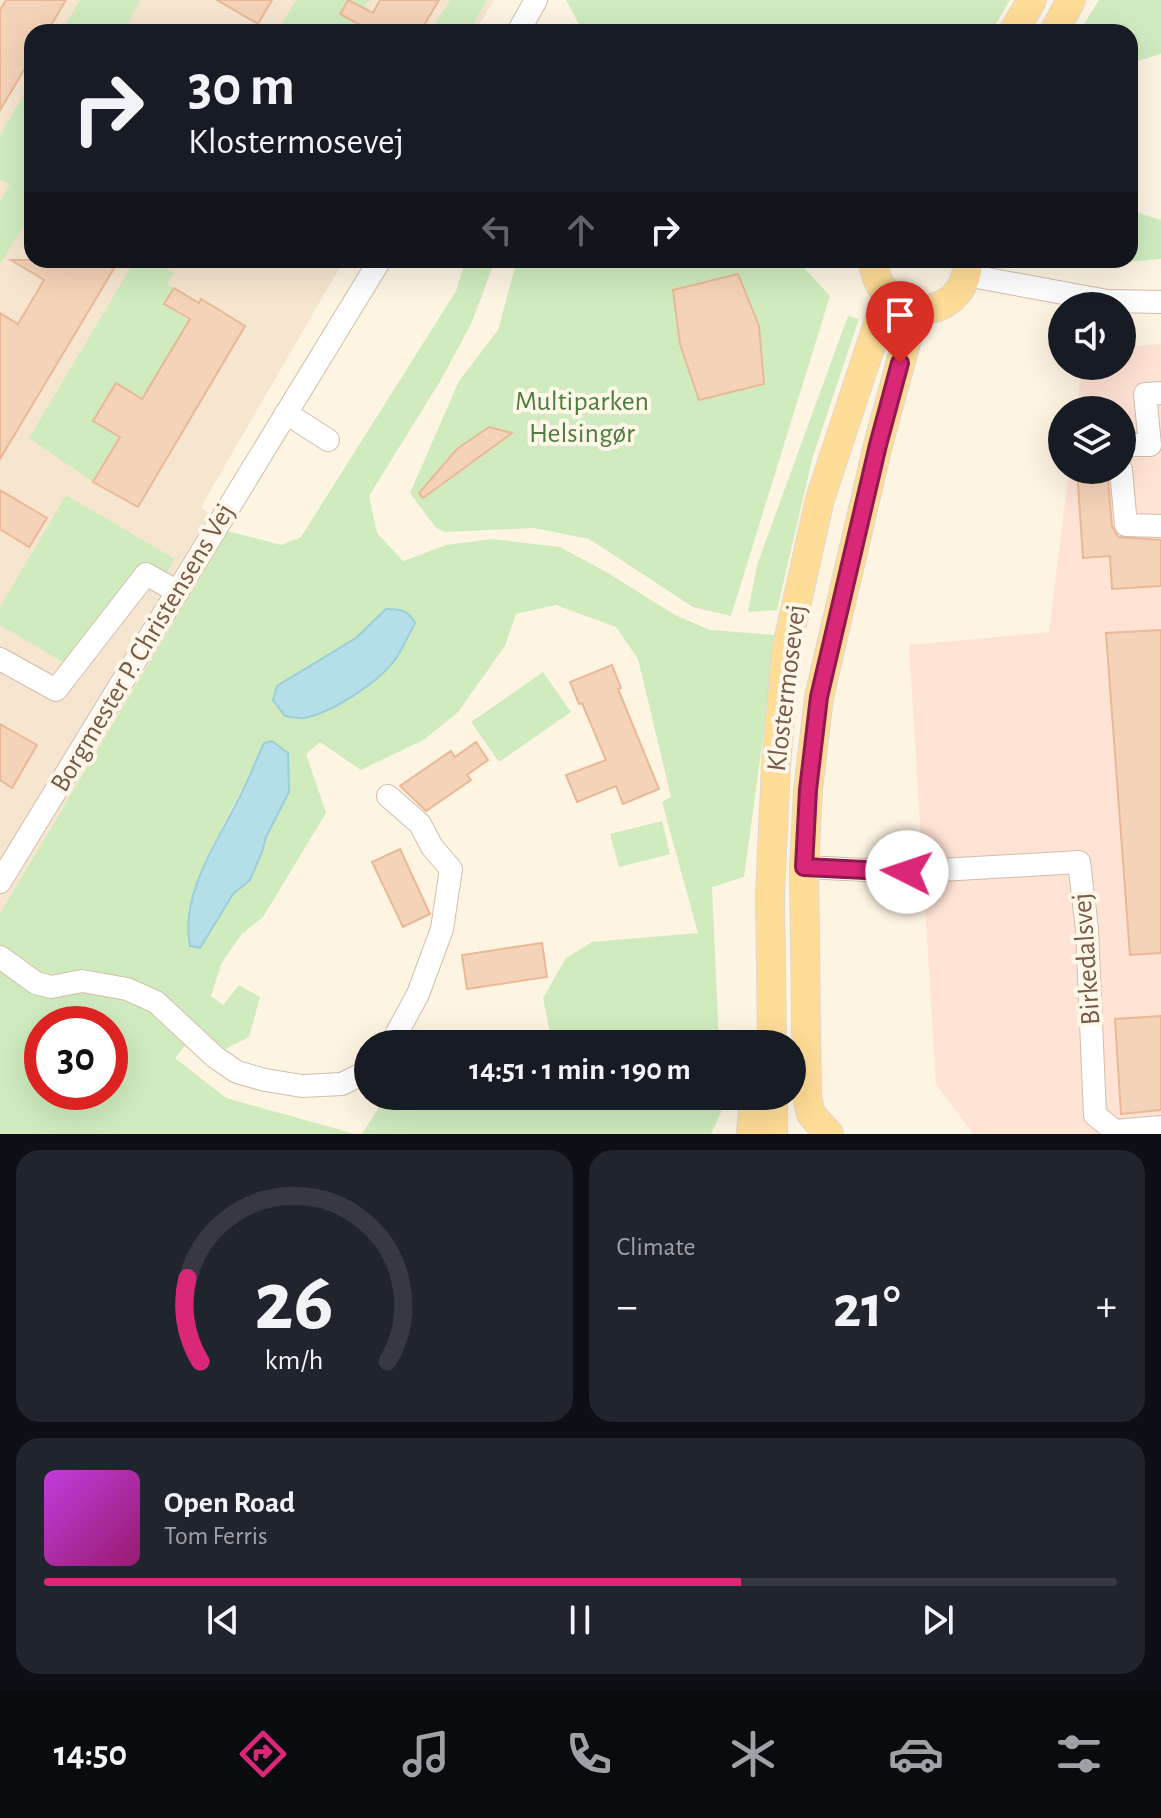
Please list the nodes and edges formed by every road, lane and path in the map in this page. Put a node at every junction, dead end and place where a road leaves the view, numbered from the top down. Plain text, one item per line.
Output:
1 (536, 0) edge
2 (1032, 0) edge
3 (1071, 0) edge
4 (522, 24) edge
5 (1018, 24) edge
6 (1058, 24) edge
7 (375, 268) edge
8 (874, 268) edge
9 (967, 268) edge
10 (887, 296) junction
11 (1161, 302) edge
12 (915, 310) junction
13 (1161, 393) edge
14 (286, 413) junction
15 (328, 440) dead end
16 (1136, 445) edge
17 (1122, 484) edge
18 (1161, 526) edge
19 (178, 592) junction
20 (0, 659) edge
21 (388, 796) dead end
22 (804, 867) junction
23 (0, 882) edge
24 (770, 895) junction
25 (0, 957) edge
26 (399, 1030) edge
27 (755, 1030) edge
28 (772, 1030) edge
29 (354, 1078) edge
30 (753, 1110) edge
31 (773, 1110) edge
32 (1161, 1127) edge
33 (751, 1134) edge
34 (773, 1134) edge
35 (829, 1134) edge

1 - 4 street
2 - 5 main road
3 - 6 main road
7 - 14 street, Borgmester P. Christensens Vej
8 - 10 main road
9 - 11 street
9 - 12 main road
10 - 12 main road
10 - 24 main road, Klostermosevej
12 - 22 main road, Klostermosevej
13 - 16 street
14 - 15 street
14 - 19 street, Borgmester P. Christensens Vej
17 - 18 street
19 - 20 street
19 - 23 street, Borgmester P. Christensens Vej
21 - 26 street
22 - 32 street, Birkedalsvej
22 - 35 main road, Klostermosevej
24 - 27 main road
24 - 28 main road, Klostermosevej
25 - 29 street
30 - 33 main road
31 - 34 main road

